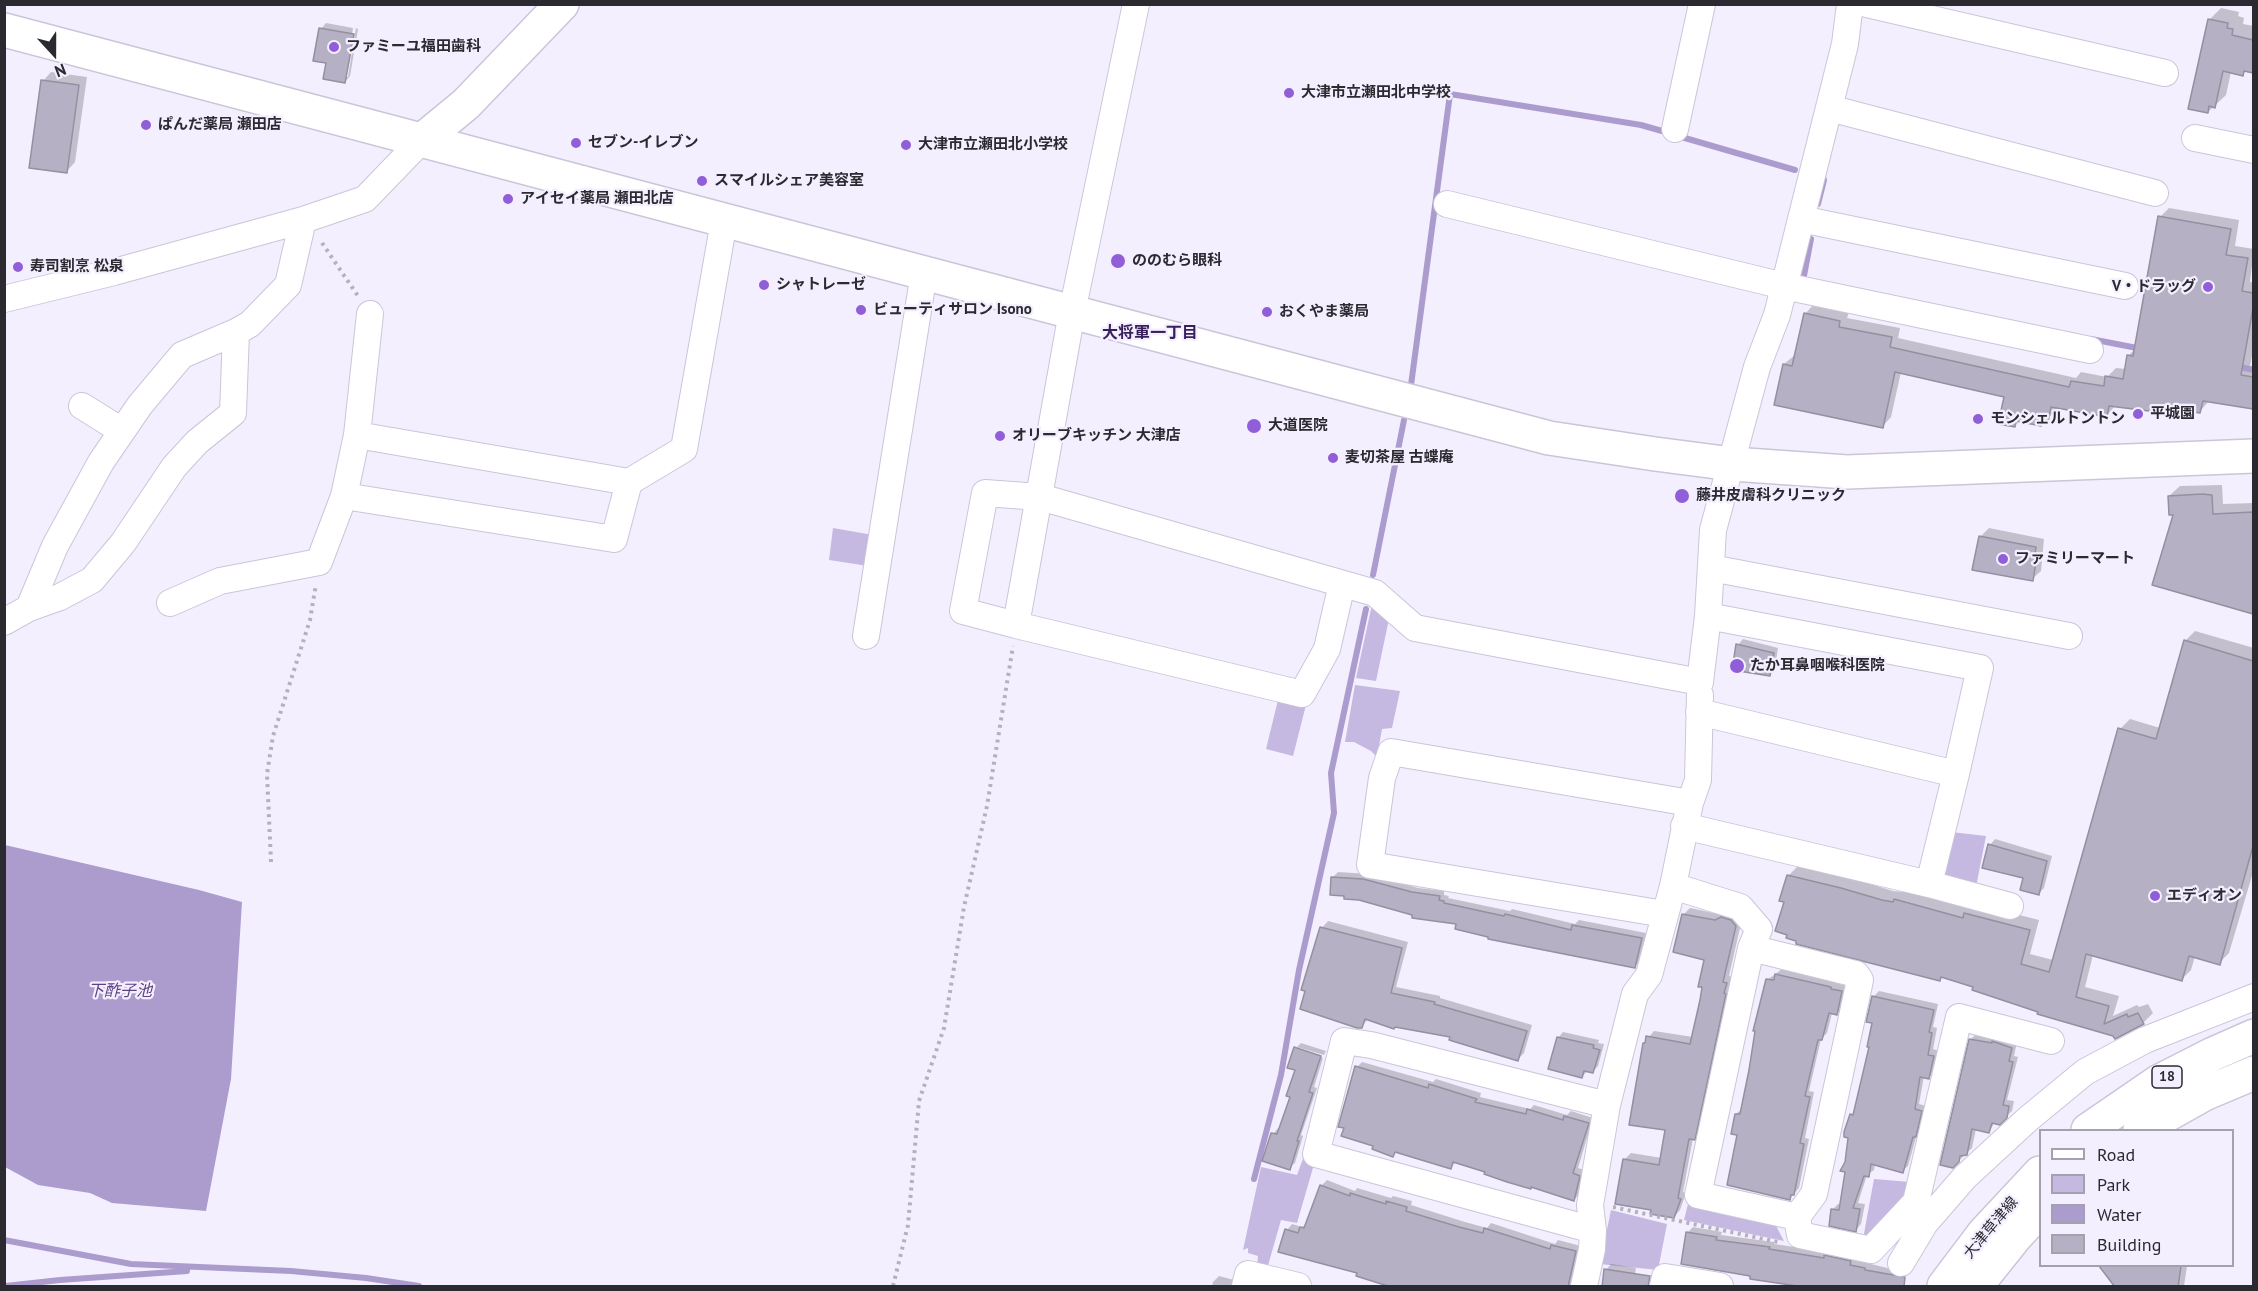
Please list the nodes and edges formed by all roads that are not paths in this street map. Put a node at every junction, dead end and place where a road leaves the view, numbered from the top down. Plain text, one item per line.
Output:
1 (562, 4) edge
2 (1136, 4) edge
3 (1702, 4) edge
4 (1850, 4) edge
5 (1867, 4) edge
6 (4, 30) edge
7 (2165, 73) dead end
8 (1829, 108) junction
9 (1675, 129) dead end
10 (2195, 138) dead end
11 (421, 141) junction
12 (2253, 150) edge
13 (2155, 193) dead end
14 (1447, 204) dead end
15 (1801, 219) junction
16 (724, 221) junction
17 (302, 224) junction
18 (924, 273) junction
19 (1784, 286) junction
20 (2126, 286) dead end
21 (4, 299) edge
22 (1072, 312) junction
23 (370, 314) road end
24 (236, 332) junction
25 (2090, 350) dead end
26 (82, 406) dead end
27 (122, 431) junction
28 (357, 435) junction
29 (2253, 456) edge
30 (1732, 464) junction
31 (628, 482) junction
32 (344, 496) junction
33 (1040, 497) junction
34 (1711, 568) junction
35 (1342, 584) junction
36 (170, 603) dead end
37 (29, 608) junction
38 (1708, 616) junction
39 (4, 622) edge
40 (1016, 625) junction
41 (866, 636) dead end
42 (2069, 636) dead end
43 (1700, 682) junction
44 (1699, 712) junction
45 (1956, 774) junction
46 (1687, 815) junction
47 (1929, 884) junction
48 (1673, 886) junction
49 (2010, 906) dead end
50 (1664, 914) junction
51 (1751, 948) junction
52 (2253, 997) edge
53 (2253, 1036) edge
54 (2051, 1041) dead end
55 (2253, 1073) edge
56 (1607, 1105) junction
57 (2091, 1129) edge
58 (2143, 1129) edge
59 (2039, 1174) edge
60 (2039, 1211) edge
61 (1798, 1226) junction
62 (1593, 1230) junction
63 (1901, 1263) dead end
64 (1245, 1287) edge
65 (1298, 1287) edge
66 (1584, 1287) edge
67 (1663, 1287) edge
68 (1720, 1287) edge
69 (1944, 1287) edge
70 (1976, 1287) edge

1 - 11 street
2 - 22 street
3 - 9 street
4 - 8 street
5 - 7 street
6 - 11 street
8 - 13 street
8 - 15 street
10 - 12 street
11 - 16 street
11 - 17 street
14 - 19 street
15 - 19 street
15 - 20 street
16 - 18 street
16 - 31 street
17 - 21 street
17 - 24 street
18 - 22 street
18 - 41 street
19 - 25 street
19 - 30 street
22 - 30 street
22 - 33 street
23 - 28 street
24 - 27 street
24 - 37 street
26 - 27 street
27 - 37 street
28 - 31 street
28 - 32 street
29 - 30 street
30 - 34 street
31 - 32 street
32 - 36 street
33 - 35 street
33 - 40 street
33 - 40 street
34 - 38 street
34 - 42 street
35 - 40 street
35 - 43 street
37 - 39 street
38 - 43 street
38 - 45 street
43 - 44 street
44 - 45 street
44 - 46 street
45 - 47 street
46 - 47 street
46 - 48 street
46 - 50 street
47 - 49 street
48 - 50 street
48 - 51 street
50 - 56 street
51 - 61 street
51 - 61 street
52 - 63 street
53 - 57 street, 18
54 - 61 street
55 - 58 street, 18
56 - 62 street
56 - 62 street
59 - 69 street, 大津草津線
60 - 70 street, 大津草津線
62 - 66 street
64 - 65 street
67 - 68 street

